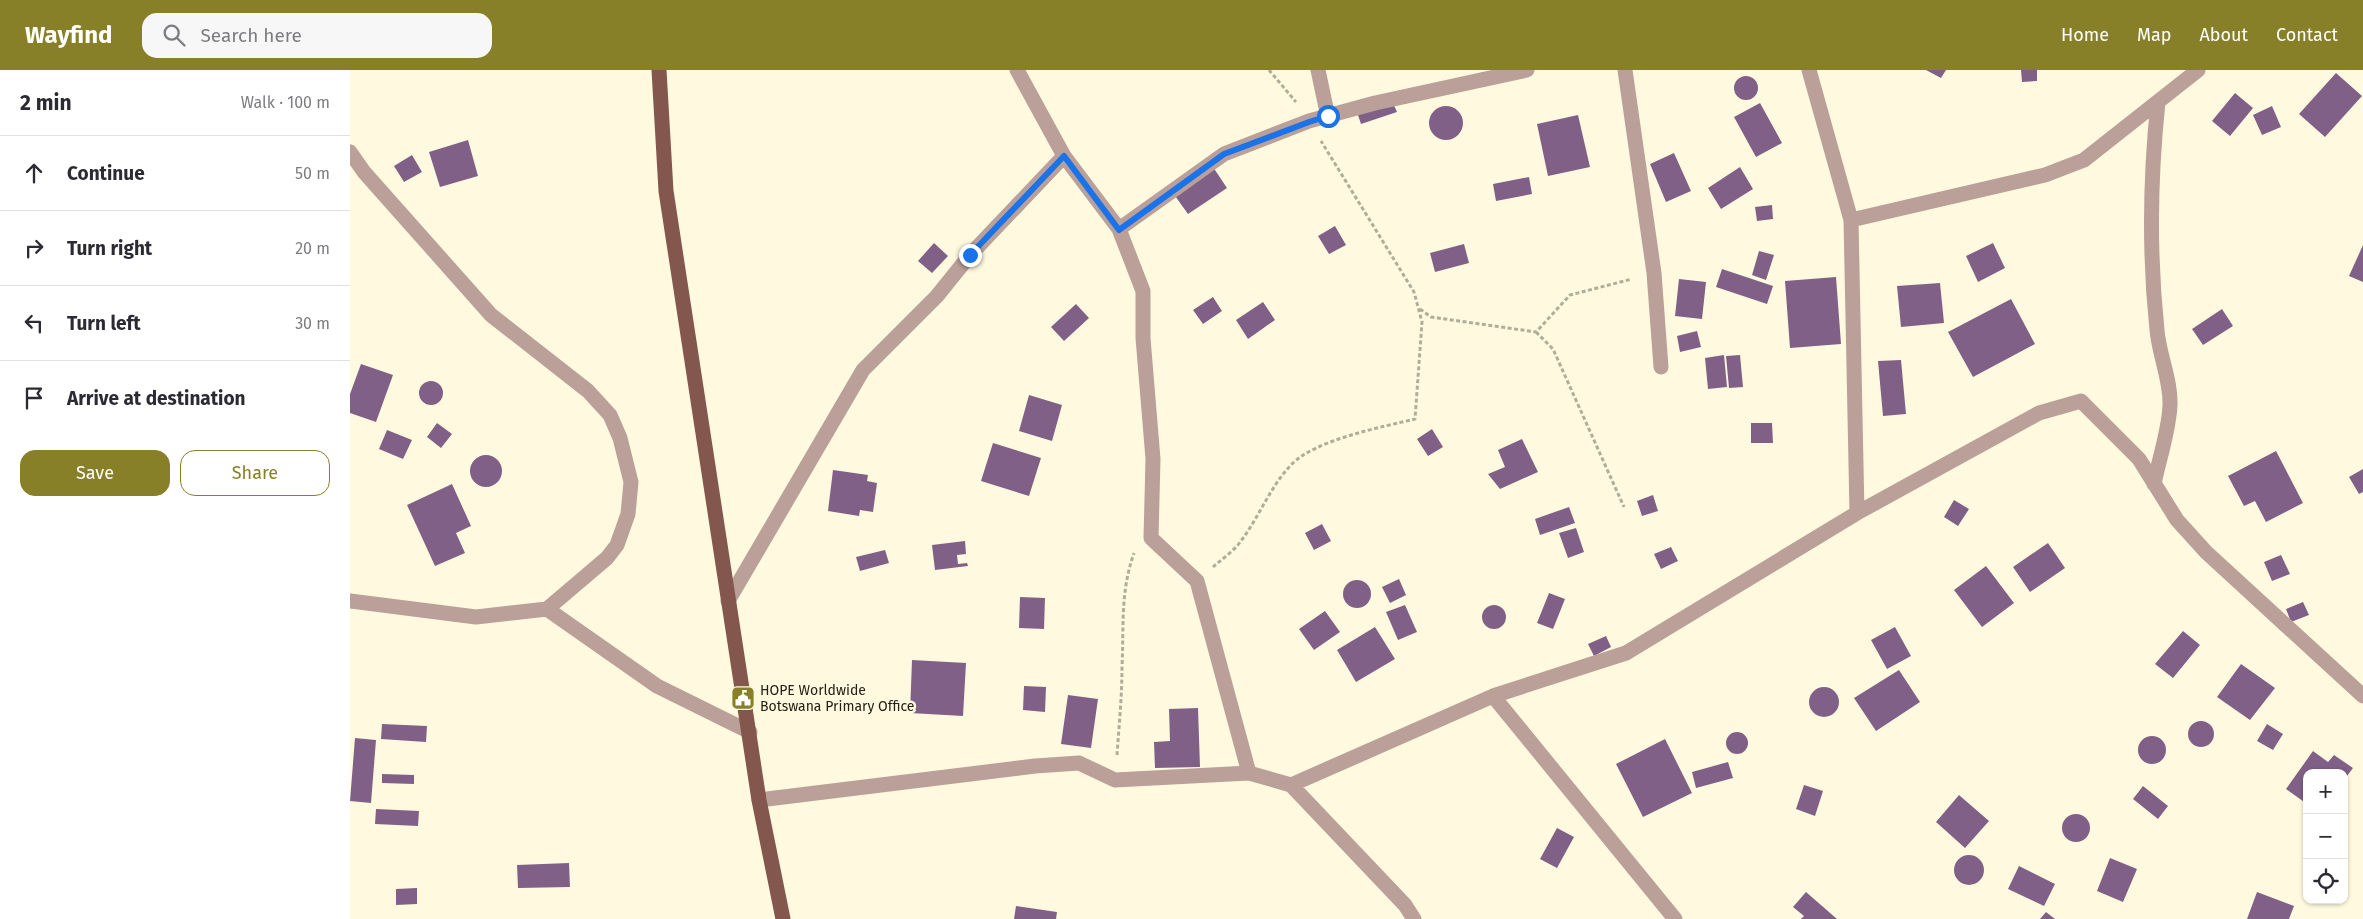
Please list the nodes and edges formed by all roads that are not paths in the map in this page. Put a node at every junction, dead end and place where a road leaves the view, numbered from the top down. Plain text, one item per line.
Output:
1 (658, 70) edge
2 (1017, 70) edge
3 (1318, 70) edge
4 (1526, 70) edge
5 (1625, 70) edge
6 (1809, 70) edge
7 (2198, 70) edge
8 (2158, 102) junction
9 (1328, 116) junction
10 (350, 152) edge
11 (1064, 156) junction
12 (1851, 220) junction
13 (1119, 230) junction
14 (1660, 367) dead end
15 (2154, 484) junction
16 (1856, 513) junction
17 (350, 601) edge
18 (728, 601) junction
19 (547, 609) junction
20 (1494, 696) junction
21 (2363, 696) edge
22 (750, 732) junction
23 (1249, 772) junction
24 (1291, 785) junction
25 (759, 800) junction
26 (783, 919) edge
27 (1414, 919) edge
28 (1675, 919) edge

1 - 18 main road
2 - 11 street
3 - 9 street
4 - 9 street
5 - 14 street
6 - 12 street
7 - 8 street
8 - 12 street
8 - 15 street
9 - 13 street
10 - 19 street
11 - 13 street
11 - 18 street
12 - 16 street
13 - 23 street
15 - 16 street
15 - 21 street
16 - 20 street
17 - 19 street
18 - 22 main road
19 - 22 street
20 - 24 street
20 - 28 street
22 - 25 main road
23 - 24 street
23 - 25 street
24 - 27 street
25 - 26 main road

